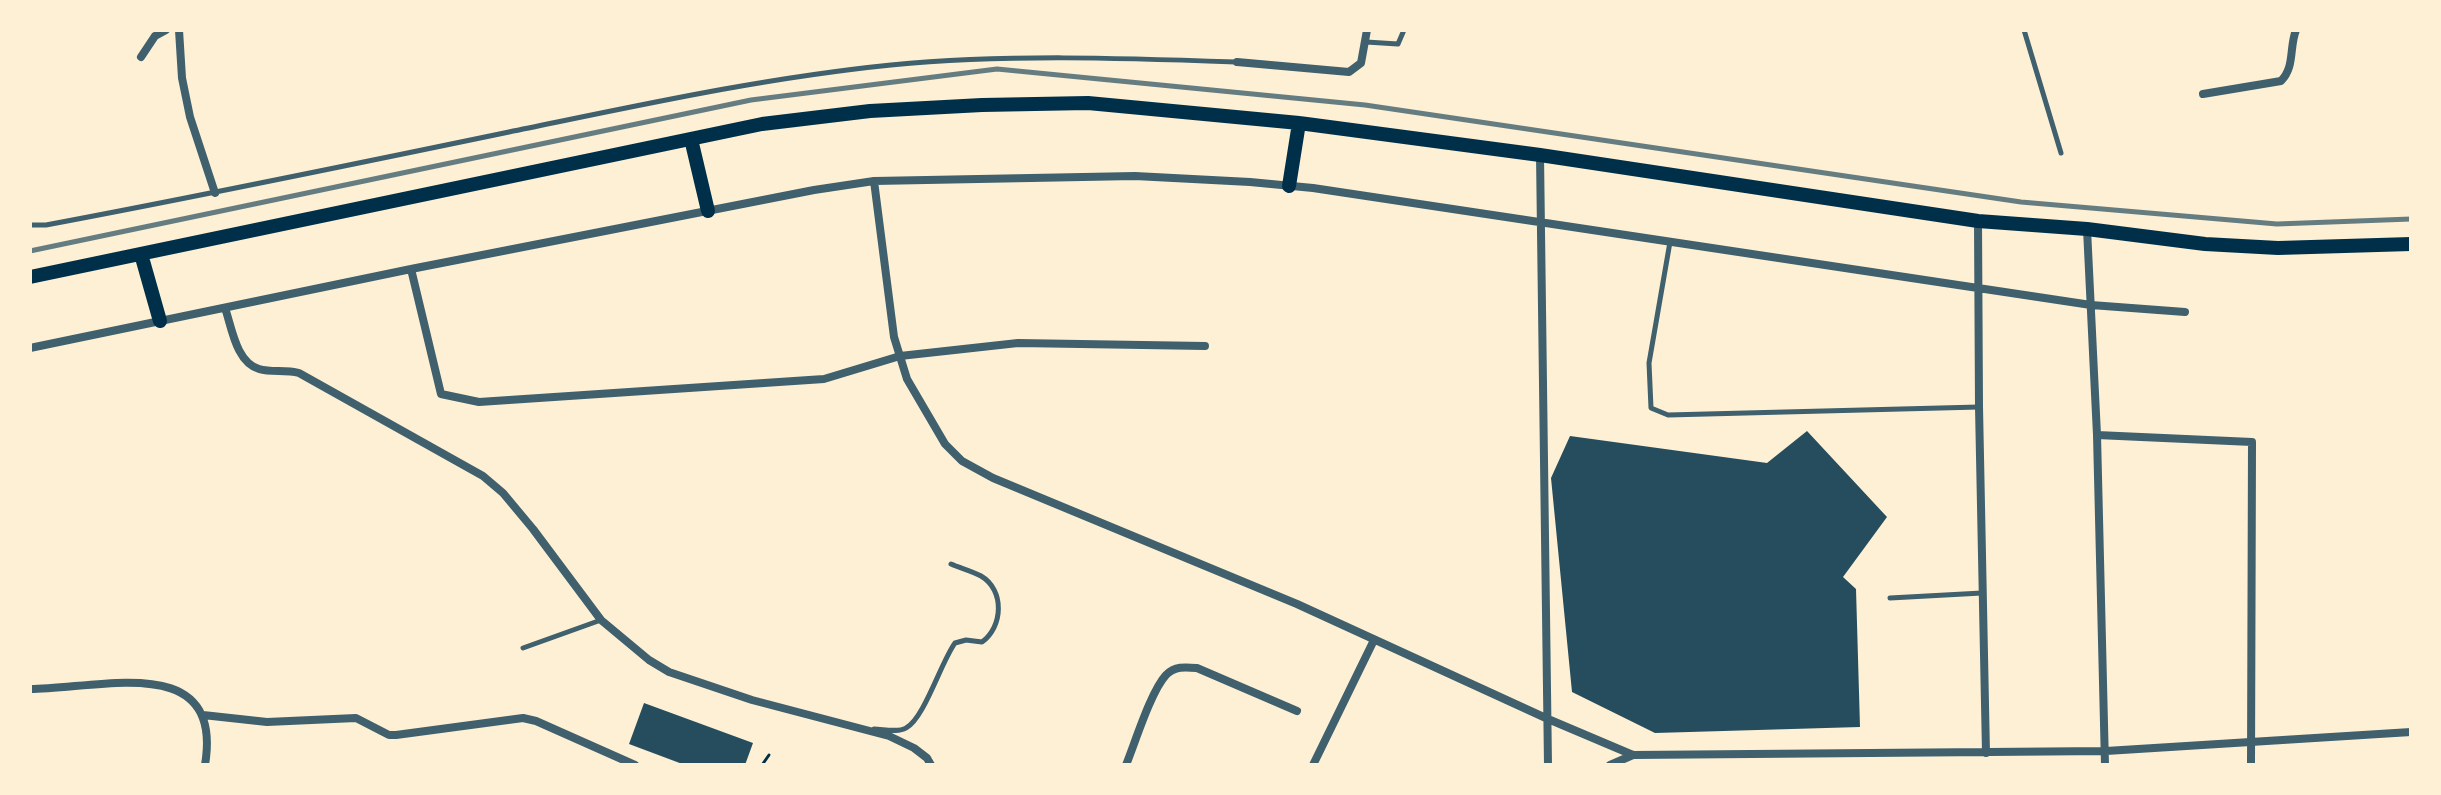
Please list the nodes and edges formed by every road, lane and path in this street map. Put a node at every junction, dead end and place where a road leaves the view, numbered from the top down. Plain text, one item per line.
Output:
1 (166, 30) edge
2 (179, 30) edge
3 (1367, 30) edge
4 (1404, 30) edge
5 (2024, 30) edge
6 (2296, 30) edge
7 (1366, 42) junction
8 (141, 57) dead end
9 (1237, 62) joint
10 (2203, 94) dead end
11 (1299, 123) junction
12 (691, 139) junction
13 (2061, 153) dead end
14 (1540, 155) junction
15 (874, 181) junction
16 (1289, 186) junction
17 (215, 193) junction
18 (708, 211) junction
19 (1541, 221) junction
20 (1978, 221) junction
21 (30, 225) edge
22 (2087, 229) junction
23 (1670, 242) junction
24 (2411, 244) edge
25 (141, 254) junction
26 (411, 269) junction
27 (30, 277) edge
28 (1978, 287) junction
29 (2091, 305) junction
30 (225, 308) junction
31 (2185, 312) dead end
32 (160, 321) junction
33 (1205, 346) dead end
34 (30, 348) edge
35 (900, 356) junction
36 (1979, 407) junction
37 (2097, 435) junction
38 (951, 564) dead end
39 (1982, 593) junction
40 (1890, 598) dead end
41 (601, 620) junction
42 (1374, 640) junction
43 (523, 648) dead end
44 (30, 689) edge
45 (1297, 711) dead end
46 (203, 715) junction
47 (1546, 718) junction
48 (869, 729) junction
49 (2411, 732) edge
50 (2249, 743) junction
51 (2106, 751) junction
52 (1986, 753) junction
53 (769, 755) dead end
54 (1633, 755) junction
55 (205, 765) edge
56 (635, 765) edge
57 (762, 765) edge
58 (931, 765) edge
59 (1126, 765) edge
60 (1313, 765) edge
61 (1548, 765) edge
62 (1610, 765) edge
63 (2105, 765) edge
64 (2251, 765) edge

1 - 8 street
2 - 17 street
3 - 7 street
4 - 7 lane
5 - 13 lane
6 - 10 street
7 - 9 street
9 - 17 lane
11 - 12 main road
11 - 14 main road
11 - 16 main road
12 - 18 main road
12 - 25 main road
14 - 19 street
14 - 20 main road
15 - 16 street
15 - 18 street
15 - 35 street
16 - 19 street
17 - 21 lane
18 - 26 street
19 - 23 street
19 - 47 street
20 - 22 main road
20 - 28 street
22 - 24 main road
22 - 29 street
23 - 28 street
23 - 36 lane
25 - 27 main road
25 - 32 main road
26 - 30 street
26 - 35 street
28 - 29 street
28 - 36 street
29 - 31 street
29 - 37 street
30 - 32 street
30 - 41 street
32 - 34 street
33 - 35 street
35 - 42 street
36 - 39 street
37 - 50 street
37 - 51 street
38 - 48 lane
39 - 40 lane
39 - 52 street
41 - 43 lane
41 - 48 street
42 - 47 street
42 - 60 street
44 - 46 street
45 - 59 street
46 - 55 street
46 - 56 street
47 - 54 street
47 - 61 street
48 - 58 street
49 - 50 street
50 - 51 street
50 - 64 street
51 - 52 street
51 - 63 street
52 - 54 street
53 - 57 path
54 - 62 street

